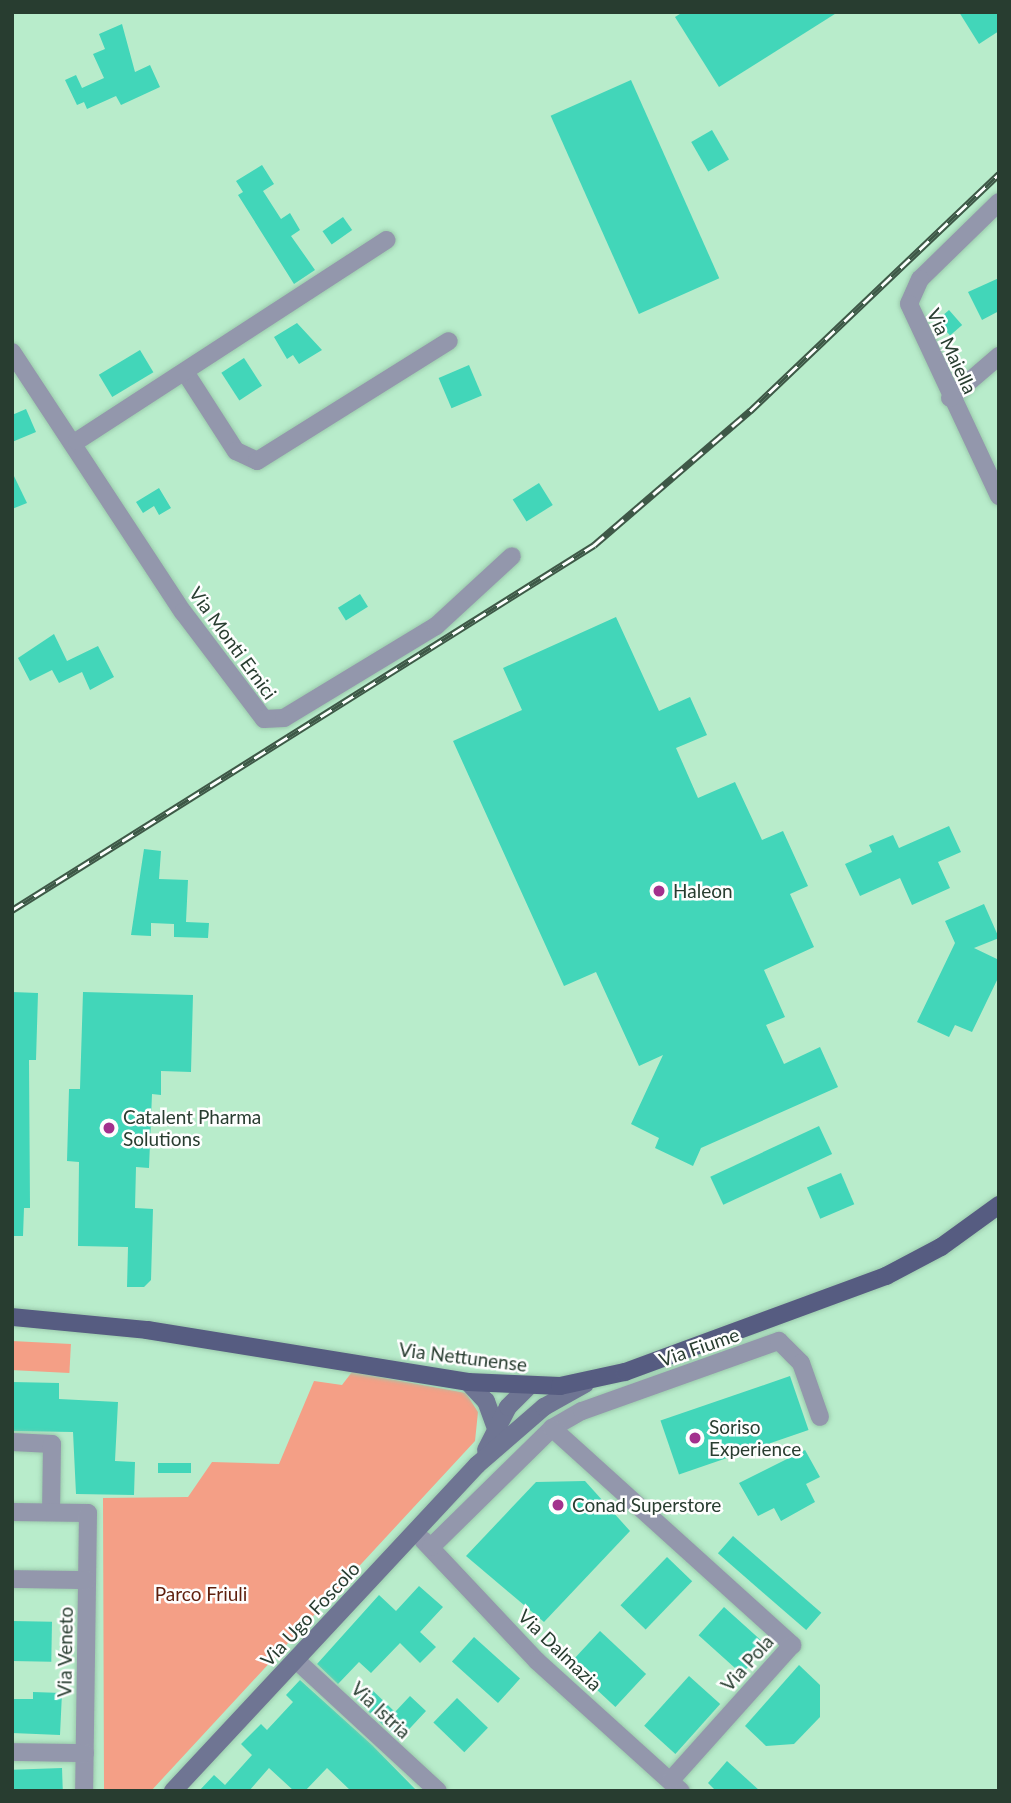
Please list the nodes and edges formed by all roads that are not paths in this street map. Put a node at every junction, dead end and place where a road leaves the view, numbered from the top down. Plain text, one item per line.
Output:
1 (999, 202) edge
2 (387, 240) dead end
3 (449, 341) dead end
4 (12, 352) edge
5 (999, 356) edge
6 (186, 372) junction
7 (950, 398) junction
8 (77, 441) junction
9 (999, 496) edge
10 (512, 556) dead end
11 (999, 1205) edge
12 (12, 1317) edge
13 (594, 1380) junction
14 (468, 1382) junction
15 (528, 1387) junction
16 (820, 1417) dead end
17 (552, 1428) junction
18 (507, 1433) junction
19 (12, 1442) edge
20 (522, 1454) junction
21 (12, 1512) edge
22 (51, 1512) junction
23 (415, 1532) junction
24 (430, 1547) junction
25 (12, 1578) edge
26 (87, 1580) junction
27 (296, 1660) junction
28 (12, 1752) edge
29 (85, 1752) junction
30 (678, 1787) edge
31 (84, 1791) edge
32 (173, 1791) edge
33 (438, 1791) edge

1 - 7 street, Via Maiella
2 - 6 street
3 - 6 street
4 - 8 street, Via Monti Ernici
5 - 7 street
6 - 8 street
7 - 9 street, Via Maiella
8 - 10 street, Via Monti Ernici
11 - 13 main road, Via Nettunense
12 - 14 main road, Via Nettunense
13 - 15 main road, Via Nettunense
13 - 18 street, Via Ugo Foscolo
14 - 15 main road, Via Nettunense
14 - 18 street
15 - 18 street, Via Ugo Foscolo
16 - 17 street, Via Fiume
17 - 20 street, Via Fiume
17 - 30 street, Via Pola
18 - 20 street
18 - 23 street, Via Ugo Foscolo
19 - 22 street
20 - 24 street, Via Fiume
21 - 22 street
22 - 26 street, Via Veneto
23 - 24 street, Via Dalmazia
23 - 27 street, Via Ugo Foscolo
24 - 30 street, Via Dalmazia
25 - 26 street
26 - 29 street, Via Veneto
27 - 32 street, Via Ugo Foscolo
27 - 33 street, Via Istria
28 - 29 street
29 - 31 street, Via Veneto

